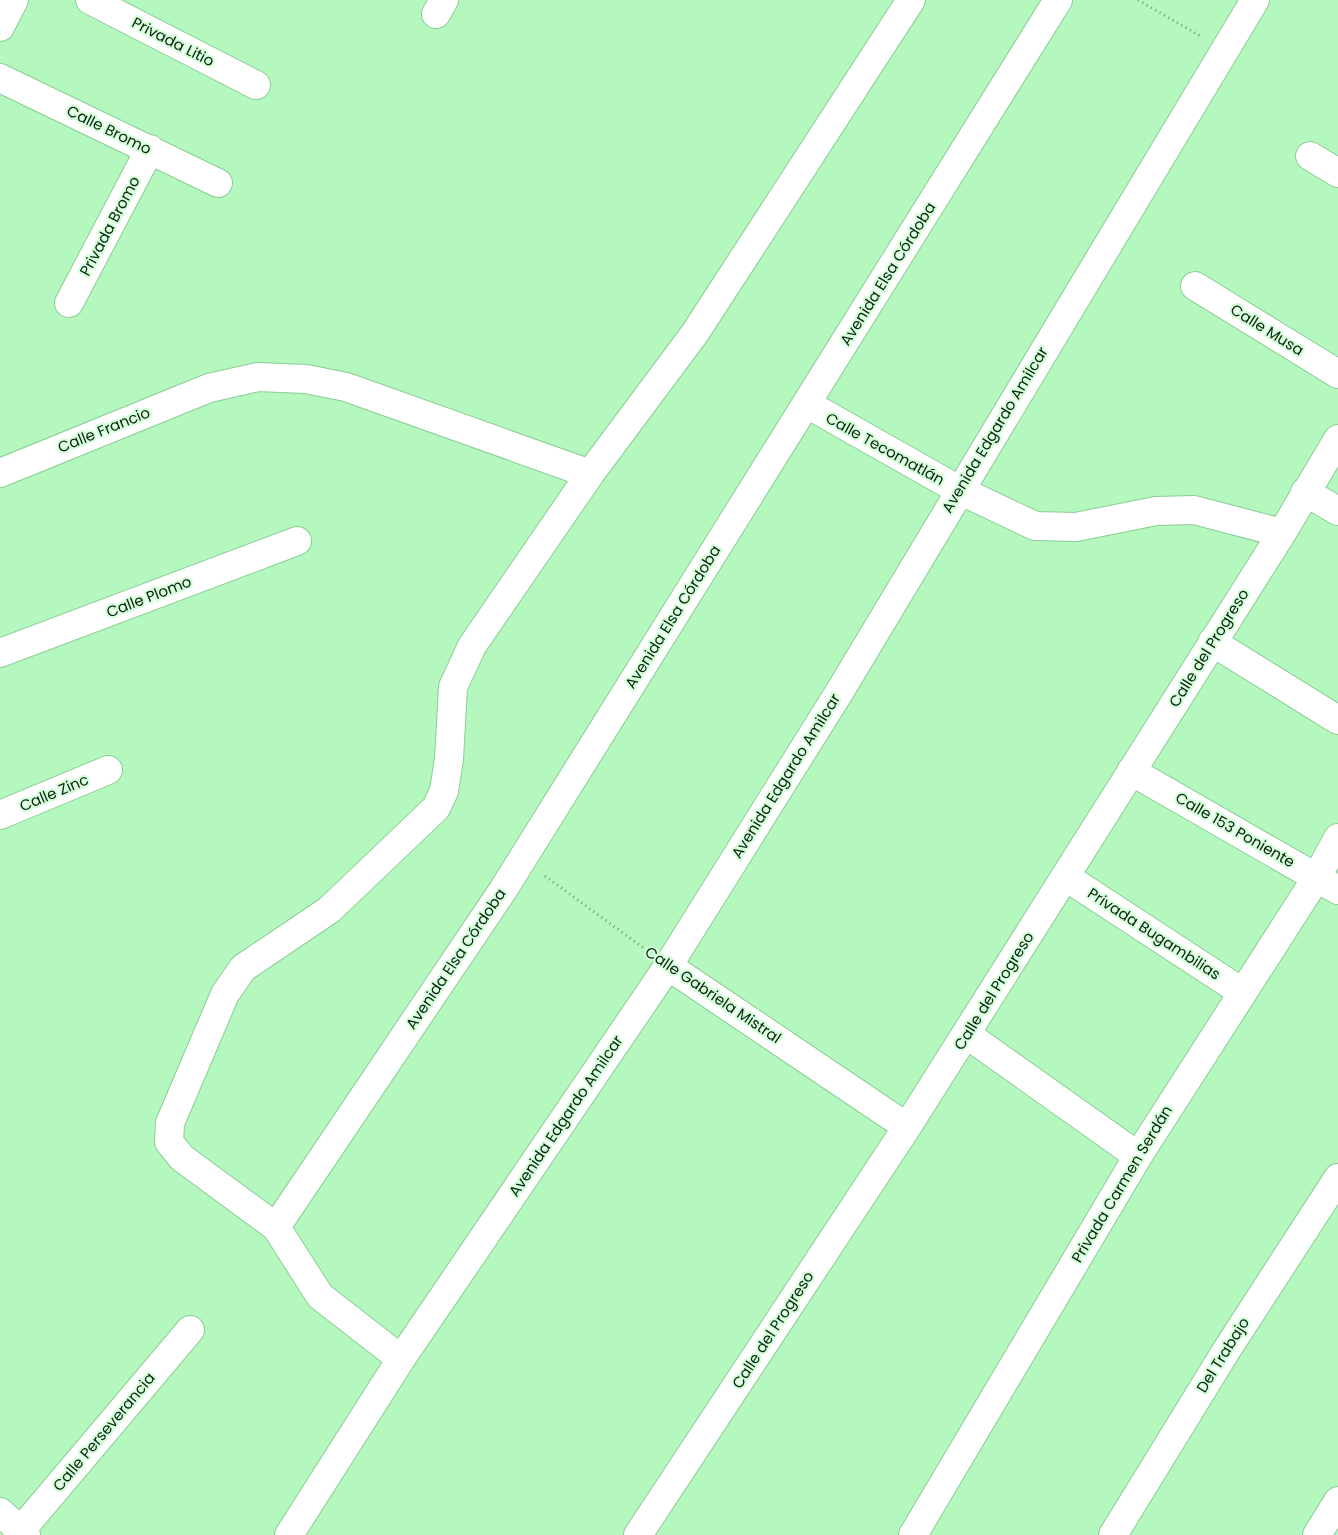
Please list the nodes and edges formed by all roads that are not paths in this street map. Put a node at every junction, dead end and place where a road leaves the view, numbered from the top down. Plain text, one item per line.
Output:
1 (14, 0) edge
2 (90, 0) edge
3 (911, 0) edge
4 (1058, 0) edge
5 (1255, 0) edge
6 (0, 27) edge
7 (0, 78) edge
8 (256, 85) dead end
9 (150, 149) junction
10 (1310, 156) dead end
11 (1338, 173) edge
12 (218, 184) dead end
13 (1195, 286) dead end
14 (69, 303) dead end
15 (1338, 374) edge
16 (807, 404) junction
17 (1338, 439) edge
18 (0, 473) edge
19 (590, 474) junction
20 (959, 490) junction
21 (1305, 492) junction
22 (1338, 511) edge
23 (1282, 533) junction
24 (297, 541) dead end
25 (1212, 642) junction
26 (0, 653) edge
27 (1338, 720) edge
28 (108, 770) dead end
29 (1131, 771) junction
30 (0, 815) edge
31 (1338, 838) edge
32 (1066, 877) junction
33 (1327, 884) edge
34 (668, 966) junction
35 (1242, 992) junction
36 (966, 1034) junction
37 (907, 1127) junction
38 (1138, 1156) junction
39 (1338, 1178) edge
40 (276, 1227) junction
41 (190, 1330) dead end
42 (401, 1360) junction
43 (1338, 1501) edge
44 (0, 1512) edge
45 (21, 1534) edge
46 (288, 1535) edge
47 (638, 1535) edge
48 (914, 1535) edge
49 (1112, 1535) edge
50 (1317, 1535) edge

1 - 6 street
2 - 8 street, Privada Litio
3 - 19 street
4 - 16 street, Avenida Elsa Córdoba
5 - 20 street, Avenida Edgardo Amilcar
7 - 9 street, Calle Bromo
9 - 12 street, Calle Bromo
9 - 14 street, Privada Bromo
10 - 11 street
13 - 15 street, Calle Musa
16 - 20 street, Calle Tecomatlán
16 - 40 street, Avenida Elsa Córdoba
17 - 21 street, Calle del Progreso
18 - 19 street, Calle Francio
19 - 40 street
20 - 23 street, Calle Tecomatlán
20 - 34 street, Avenida Edgardo Amilcar
21 - 22 street
21 - 23 street, Calle del Progreso
23 - 25 street, Calle del Progreso
24 - 26 street, Calle Plomo
25 - 27 street
25 - 29 street, Calle del Progreso
28 - 30 street, Calle Zinc
29 - 32 street, Calle del Progreso
29 - 33 street, Calle 153 Poniente
31 - 33 street, Privada Carmen Serdán
32 - 35 street, Privada Bugambilias
32 - 36 street, Calle del Progreso
33 - 35 street, Privada Carmen Serdán
34 - 37 street, Calle Gabriela Mistral
34 - 42 street, Avenida Edgardo Amilcar
35 - 38 street, Privada Carmen Serdán
36 - 37 street, Calle del Progreso
36 - 38 street
37 - 47 street, Calle del Progreso
38 - 48 street, Privada Carmen Serdán
39 - 49 street, Del Trabajo
40 - 42 street
41 - 45 street, Calle Perseverancia
42 - 46 street, Avenida Edgardo Amilcar
43 - 50 street
44 - 45 street

